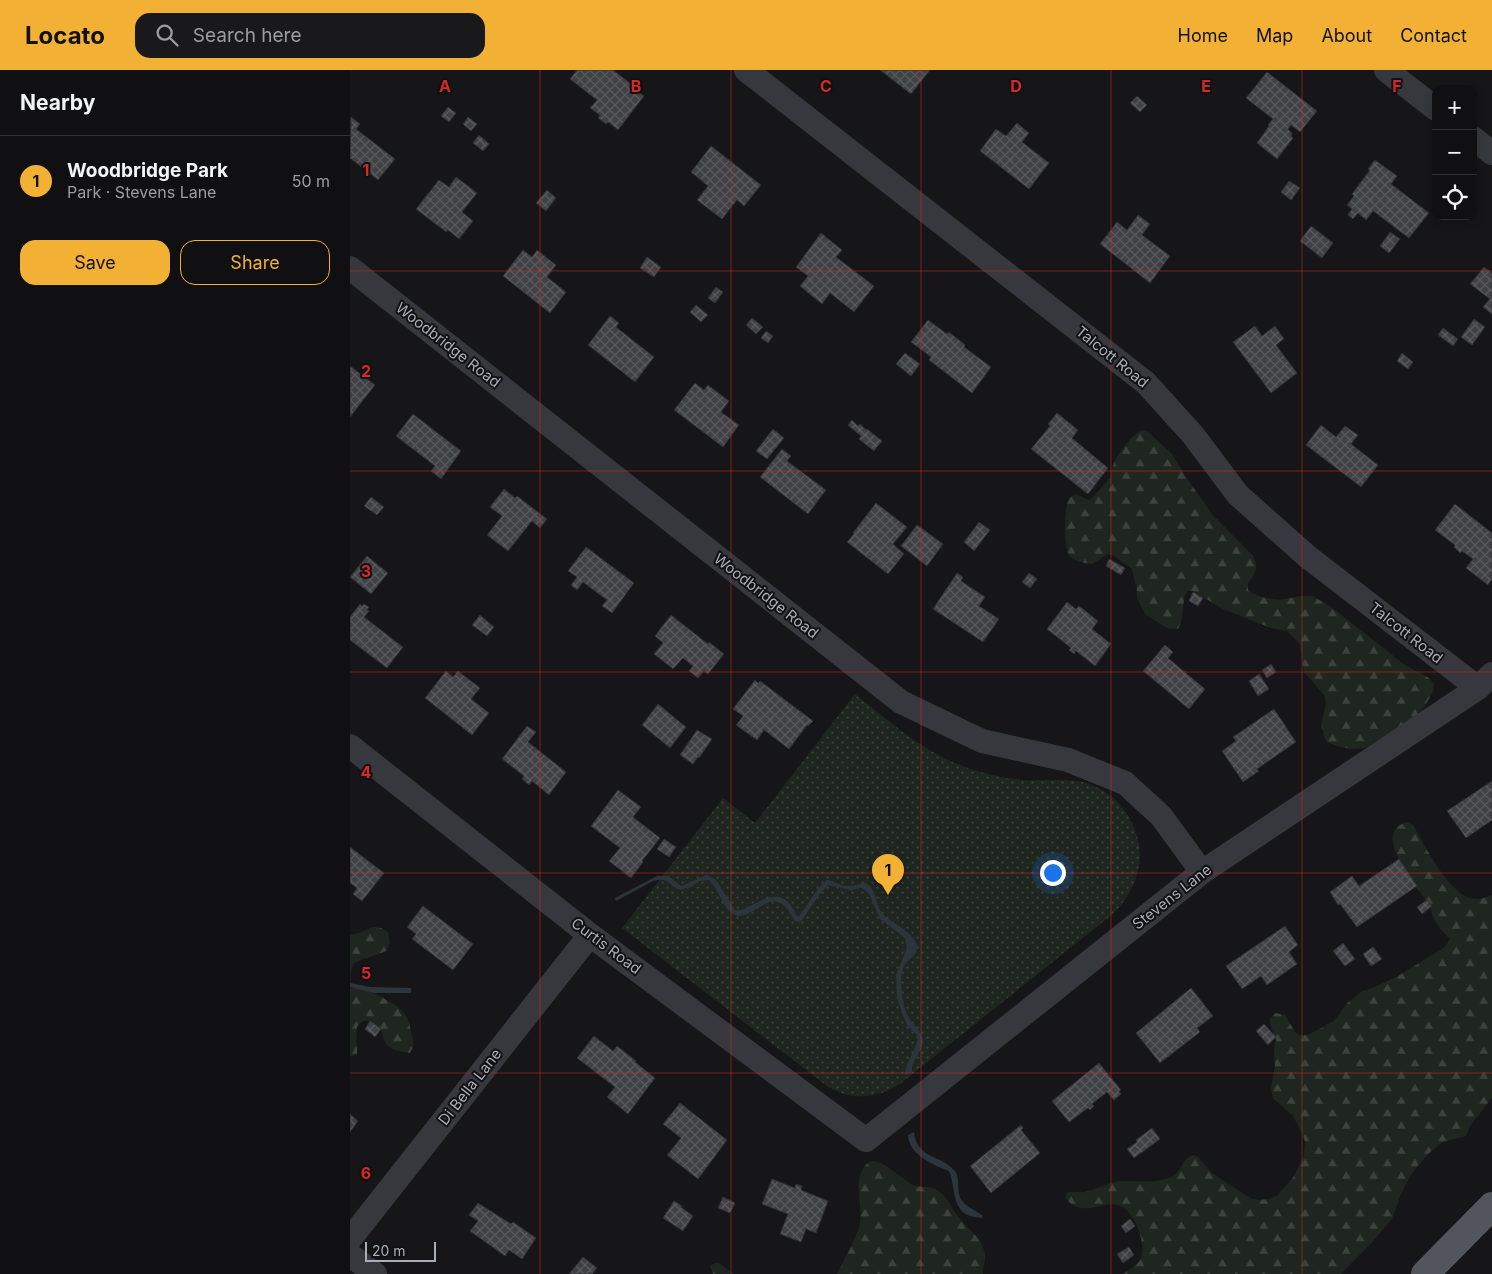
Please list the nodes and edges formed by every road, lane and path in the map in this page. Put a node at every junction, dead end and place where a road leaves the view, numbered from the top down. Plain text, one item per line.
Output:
1 (746, 70) edge
2 (1386, 70) edge
3 (1432, 106) edge
4 (1477, 141) edge
5 (1492, 153) edge
6 (350, 268) edge
7 (1485, 681) edge
8 (350, 746) edge
9 (1202, 872) junction
10 (590, 935) junction
11 (866, 1140) joint
12 (1492, 1206) edge
13 (350, 1239) edge
14 (350, 1256) edge
15 (375, 1274) edge
16 (1425, 1274) edge

1 - 7 street, Talcott Road
2 - 3 street
4 - 5 street
6 - 9 street, Woodbridge Road
7 - 9 street, Stevens Lane
8 - 10 street, Curtis Road
9 - 11 street, Stevens Lane
10 - 11 street, Curtis Road
10 - 13 street, Di Bella Lane
12 - 16 main road
14 - 15 street

